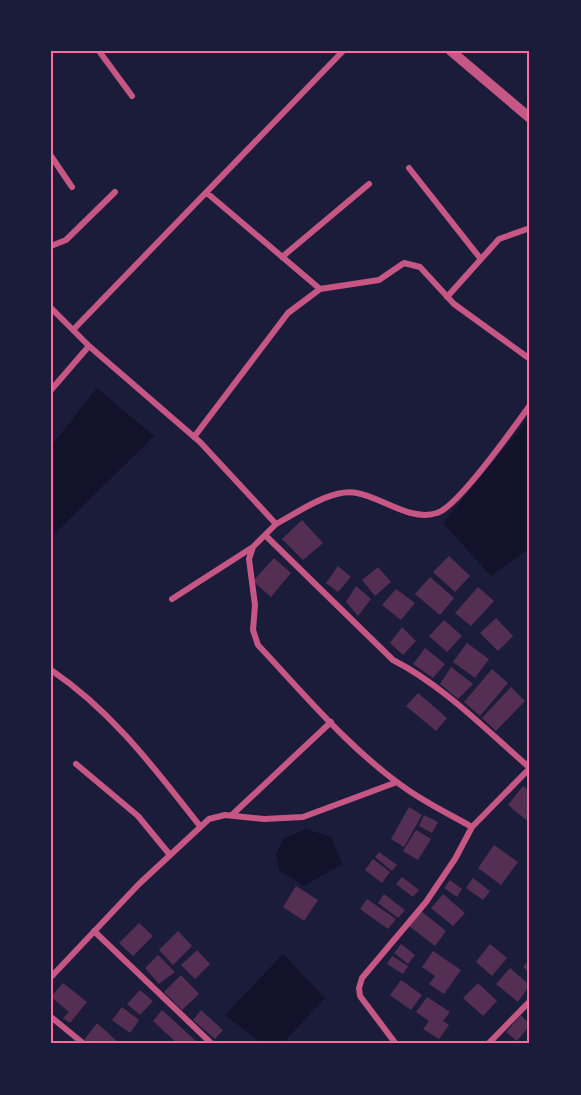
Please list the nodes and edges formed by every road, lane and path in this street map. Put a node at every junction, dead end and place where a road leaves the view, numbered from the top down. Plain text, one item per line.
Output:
1 (99, 51) edge
2 (343, 51) edge
3 (451, 51) edge
4 (132, 96) dead end
5 (530, 118) edge
6 (51, 156) edge
7 (409, 168) dead end
8 (369, 184) dead end
9 (72, 187) dead end
10 (115, 192) dead end
11 (207, 193) junction
12 (530, 228) edge
13 (51, 246) edge
14 (282, 257) junction
15 (480, 258) junction
16 (320, 289) junction
17 (447, 297) junction
18 (51, 308) edge
19 (73, 330) junction
20 (89, 346) junction
21 (530, 359) edge
22 (51, 390) edge
23 (530, 405) edge
24 (194, 437) junction
25 (276, 524) junction
26 (265, 535) junction
27 (253, 547) junction
28 (172, 599) dead end
29 (51, 670) edge
30 (331, 722) junction
31 (76, 764) dead end
32 (530, 768) edge
33 (398, 782) junction
34 (233, 814) junction
35 (200, 826) junction
36 (472, 828) junction
37 (170, 855) junction
38 (94, 931) junction
39 (51, 977) edge
40 (530, 1001) edge
41 (51, 1017) edge
42 (84, 1044) edge
43 (212, 1044) edge
44 (396, 1044) edge
45 (488, 1044) edge

1 - 4 street
2 - 11 street
3 - 5 street
6 - 9 street
7 - 15 street
8 - 14 street
10 - 13 street
11 - 14 street
11 - 19 street
12 - 15 street
14 - 16 street
15 - 17 street
16 - 17 street
16 - 24 street
17 - 21 street
18 - 19 street
19 - 20 street
20 - 22 street
20 - 24 street
23 - 25 street
24 - 25 street
25 - 26 street
26 - 27 street
26 - 32 street
27 - 28 street
27 - 30 street
29 - 35 street
30 - 33 street
30 - 34 street
31 - 37 street
32 - 36 street
33 - 34 street
33 - 36 street
34 - 35 street
35 - 37 street
36 - 44 street
37 - 38 street
38 - 39 street
38 - 43 street
40 - 45 street
41 - 42 street

